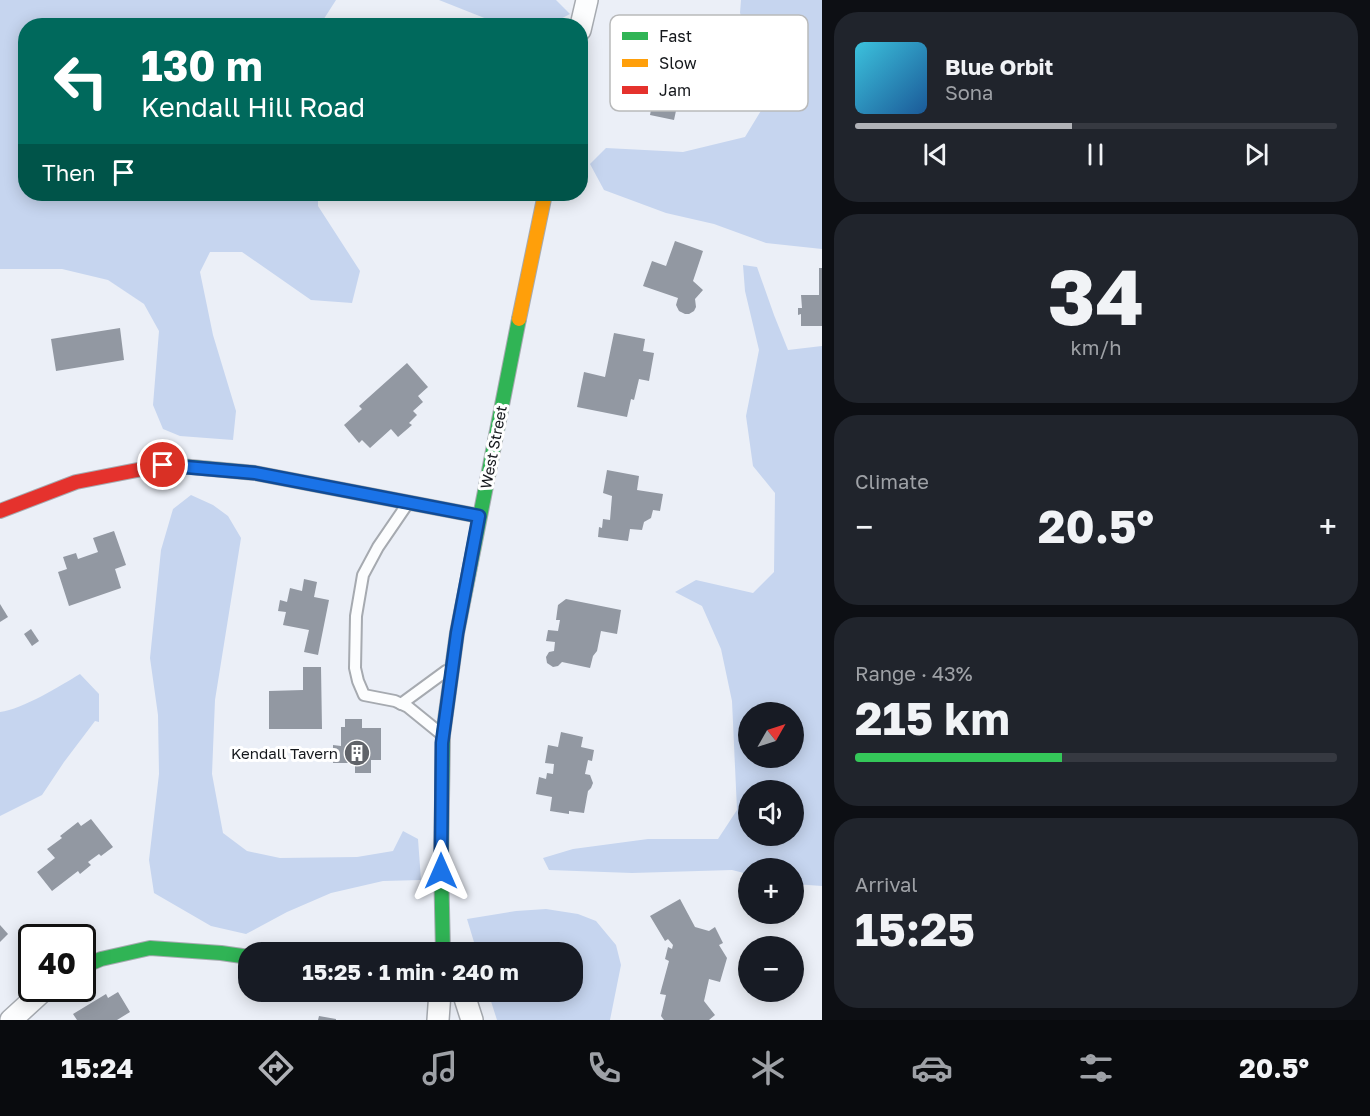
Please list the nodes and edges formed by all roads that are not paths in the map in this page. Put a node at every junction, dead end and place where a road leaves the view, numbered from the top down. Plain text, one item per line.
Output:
1 (587, 0) edge
2 (583, 18) edge
3 (544, 201) edge
4 (408, 503) junction
5 (0, 512) edge
6 (479, 516) junction
7 (453, 666) junction
8 (401, 704) junction
9 (443, 735) junction
10 (442, 929) junction
11 (443, 942) edge
12 (447, 942) edge
13 (238, 955) edge
14 (96, 960) edge
15 (31, 1002) edge
16 (439, 1002) edge
17 (466, 1002) edge
18 (11, 1020) edge
19 (438, 1020) edge
20 (472, 1020) edge

1 - 2 street
3 - 6 street, West Street
4 - 5 street
4 - 6 street
4 - 8 lane
6 - 7 street, West Street
7 - 8 lane
7 - 9 street, West Street
8 - 9 lane
9 - 10 street, West Street
10 - 11 street, West Street
10 - 12 street
13 - 14 street
15 - 18 street
16 - 19 street
17 - 20 street

